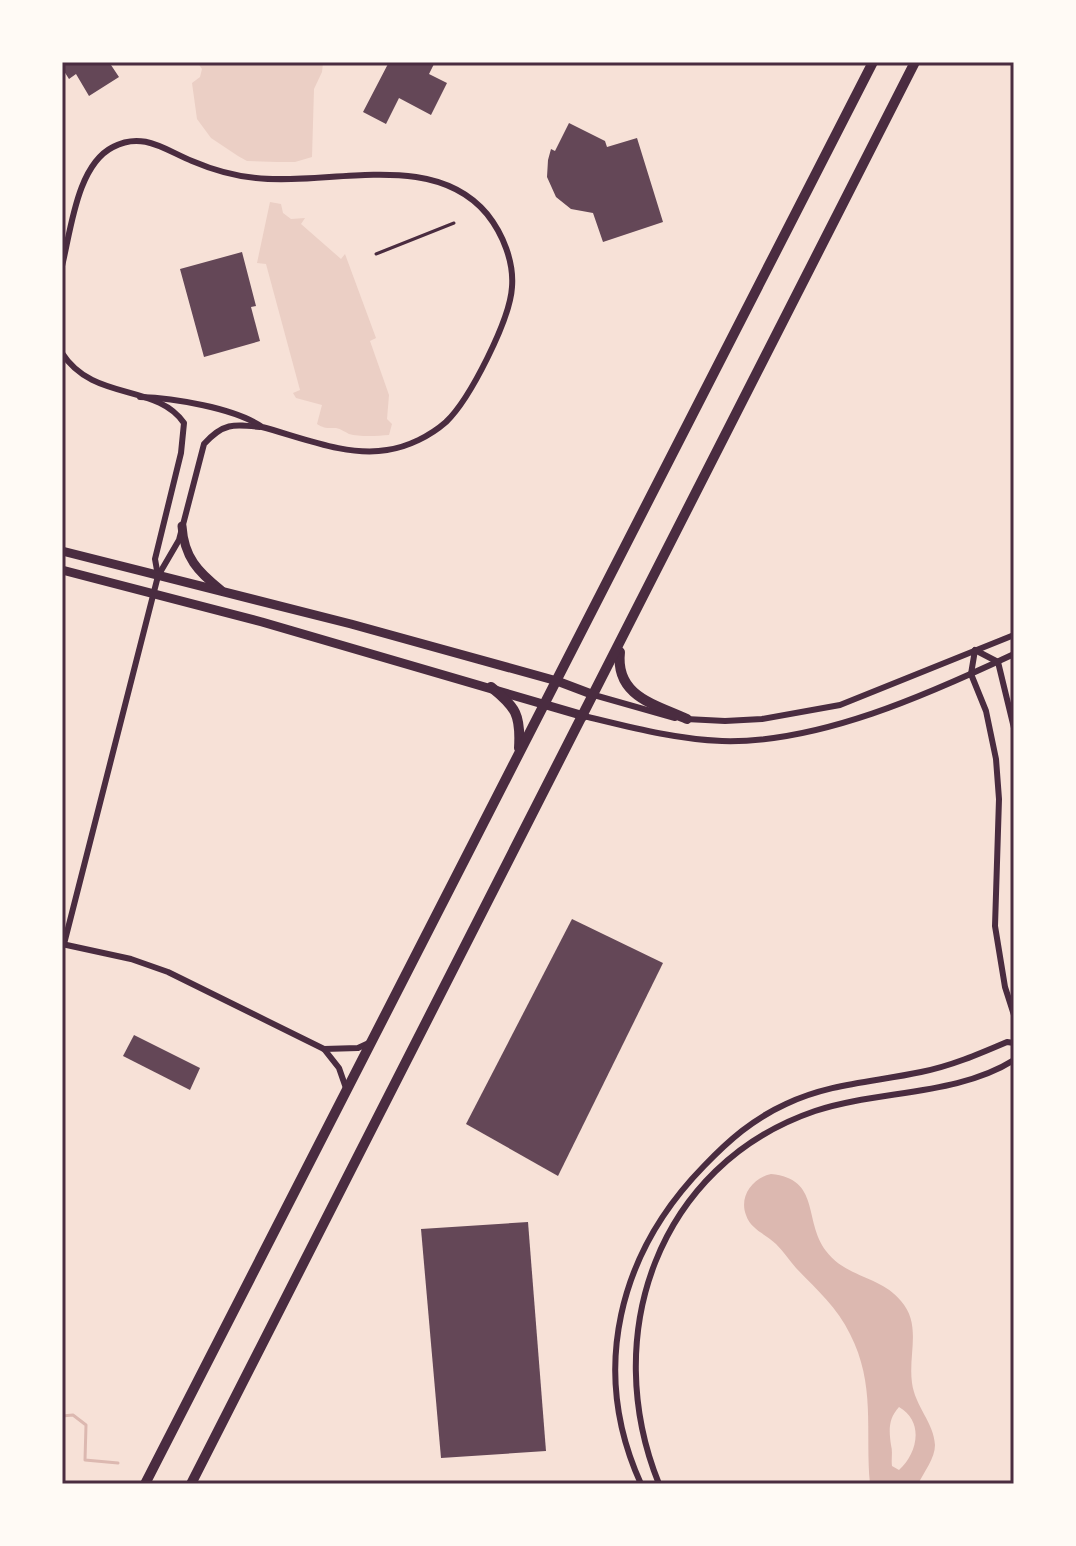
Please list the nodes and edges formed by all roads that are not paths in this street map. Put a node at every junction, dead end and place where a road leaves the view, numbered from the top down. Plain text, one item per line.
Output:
1 (873, 62) edge
2 (915, 62) edge
3 (454, 223) dead end
4 (376, 254) dead end
5 (62, 266) edge
6 (62, 353) edge
7 (140, 397) junction
8 (262, 427) junction
9 (182, 526) junction
10 (62, 551) edge
11 (62, 570) edge
12 (158, 576) junction
13 (223, 592) junction
14 (154, 594) junction
15 (1014, 635) edge
16 (621, 642) junction
17 (975, 650) junction
18 (1014, 654) edge
19 (998, 662) junction
20 (971, 674) junction
21 (557, 681) junction
22 (491, 687) junction
23 (594, 695) junction
24 (546, 703) junction
25 (584, 716) junction
26 (687, 719) junction
27 (1014, 728) edge
28 (519, 754) junction
29 (63, 944) edge
30 (1014, 1015) edge
31 (373, 1041) junction
32 (1014, 1043) edge
33 (324, 1049) junction
34 (1014, 1060) edge
35 (347, 1092) junction
36 (145, 1484) edge
37 (191, 1484) edge
38 (641, 1484) edge
39 (659, 1484) edge

1 - 21 highway
2 - 16 highway
3 - 4 lane
5 - 8 street
6 - 7 street
7 - 8 street
7 - 12 street
8 - 9 street
9 - 12 street
9 - 13 main road
10 - 12 main road
11 - 14 main road
12 - 13 main road
12 - 14 street
13 - 21 main road
14 - 22 main road
14 - 29 street
15 - 17 street
16 - 23 highway
16 - 26 highway
17 - 19 street
17 - 20 street
17 - 26 street
18 - 19 street
19 - 20 street
19 - 27 street
20 - 25 street
20 - 30 street
21 - 23 main road
21 - 24 highway
22 - 24 main road
22 - 28 highway
23 - 25 highway
23 - 26 street
24 - 25 main road
24 - 28 highway
25 - 37 highway
28 - 31 highway
29 - 33 street
31 - 33 street
31 - 35 highway
32 - 38 street
33 - 35 street
34 - 39 street
35 - 36 highway

